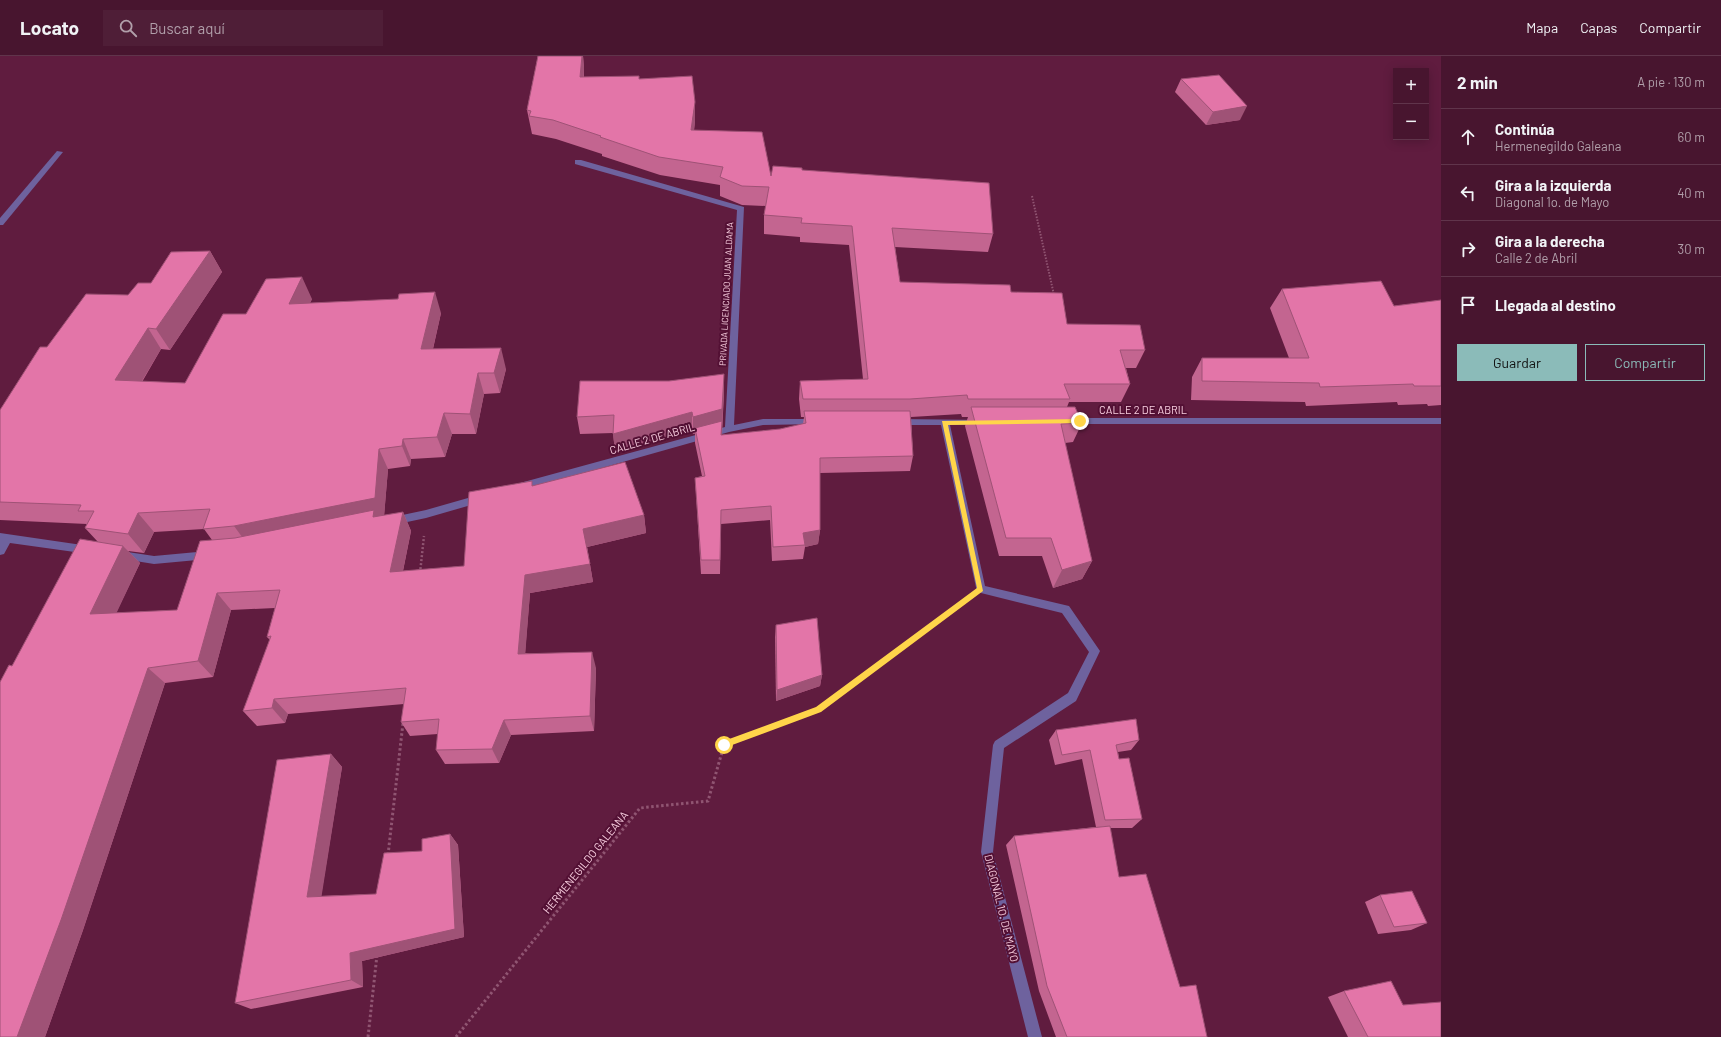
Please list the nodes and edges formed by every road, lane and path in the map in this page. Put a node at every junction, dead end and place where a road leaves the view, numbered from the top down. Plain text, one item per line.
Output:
1 (59, 152) dead end
2 (578, 162) dead end
3 (1032, 196) dead end
4 (0, 223) edge
5 (1054, 297) edge
6 (1056, 421) edge
7 (1441, 421) edge
8 (826, 422) edge
9 (889, 422) edge
10 (992, 422) edge
11 (944, 423) junction
12 (729, 429) junction
13 (510, 490) edge
14 (494, 495) edge
15 (426, 514) junction
16 (380, 523) edge
17 (4, 537) edge
18 (0, 551) edge
19 (217, 554) edge
20 (419, 577) edge
21 (980, 589) junction
22 (403, 720) edge
23 (388, 862) edge
24 (378, 950) edge
25 (368, 1037) edge
26 (456, 1037) edge
27 (1035, 1037) edge

1 - 4 street
2 - 12 street, PRIVADA LICENCIADO JUAN ALDAMA
3 - 5 path
6 - 7 street, CALLE 2 DE ABRIL
8 - 12 street, CALLE 2 DE ABRIL
9 - 11 street
10 - 11 street
11 - 21 street
12 - 13 street, CALLE 2 DE ABRIL
14 - 15 street
15 - 16 street
15 - 20 path
17 - 18 street
17 - 19 street
21 - 26 path, HERMENEGILDO GALEANA
21 - 27 street, DIAGONAL 1O. DE MAYO
22 - 23 path
24 - 25 path

